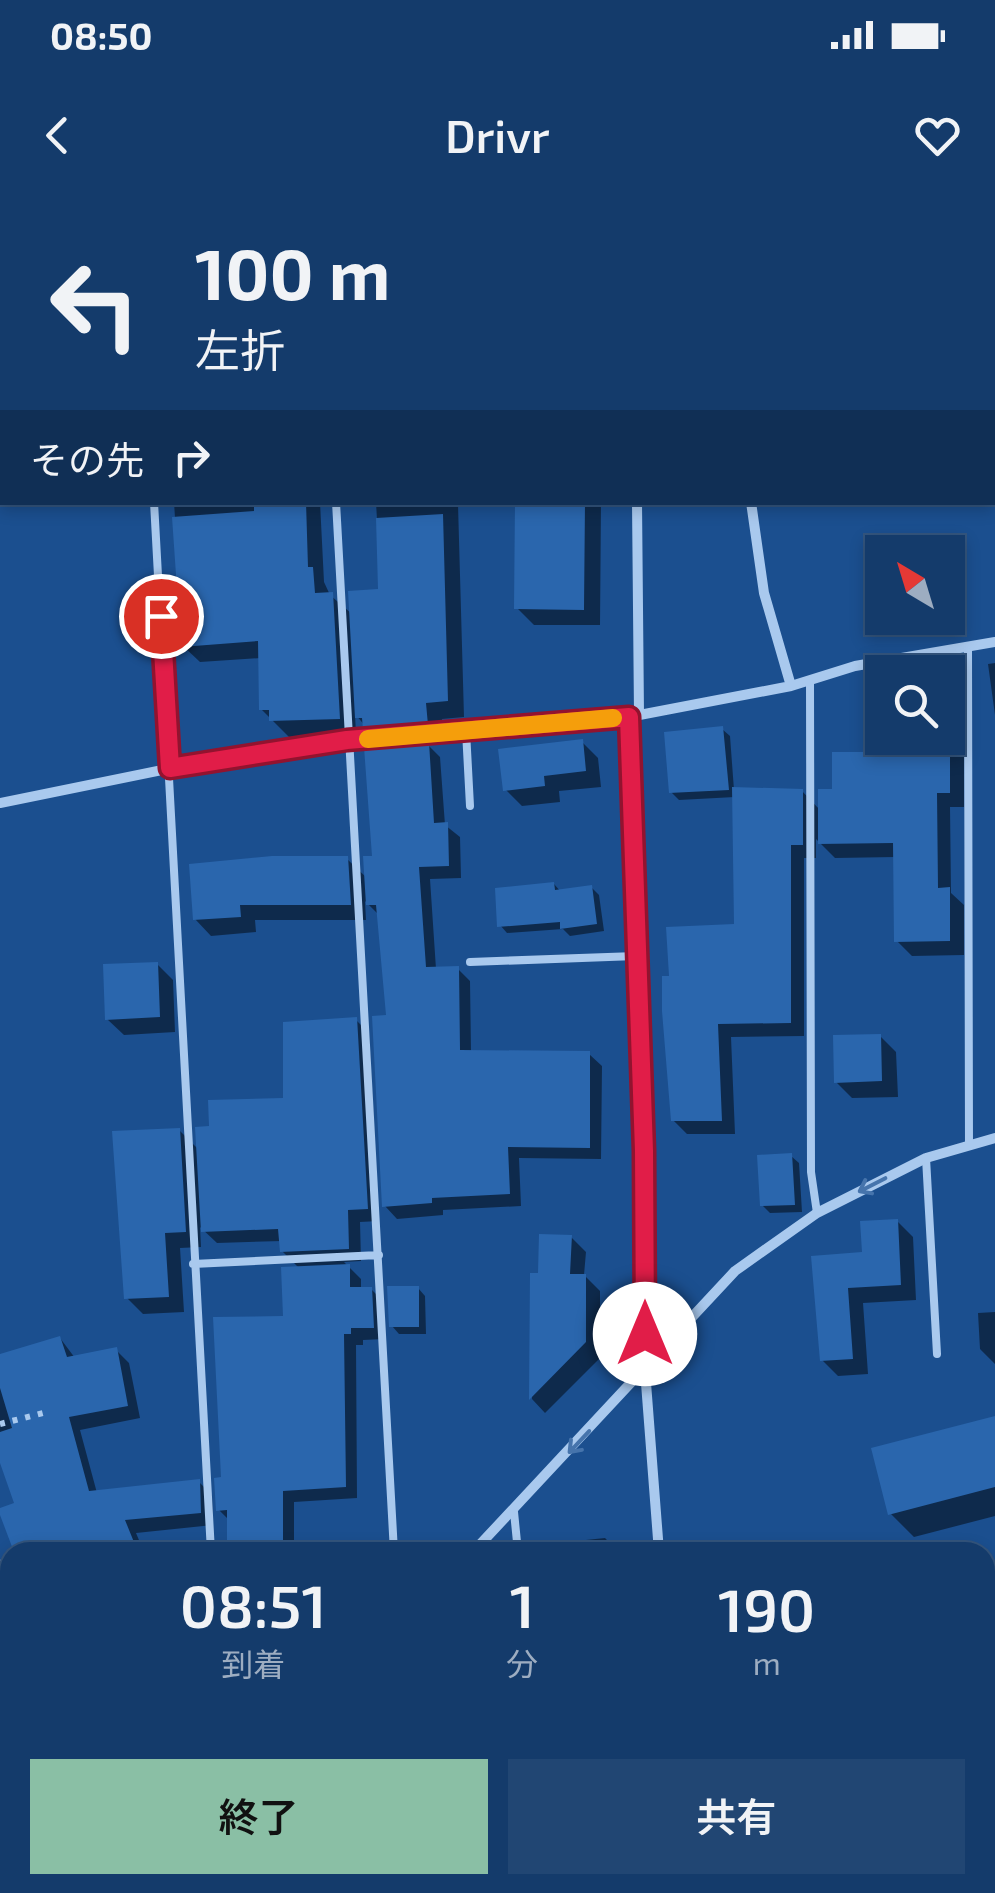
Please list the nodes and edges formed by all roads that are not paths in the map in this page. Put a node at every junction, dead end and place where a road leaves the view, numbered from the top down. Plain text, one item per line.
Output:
1 (154, 505) edge
2 (336, 505) edge
3 (637, 505) edge
4 (752, 505) edge
5 (995, 642) edge
6 (968, 647) junction
7 (810, 681) junction
8 (791, 686) junction
9 (634, 716) junction
10 (466, 731) junction
11 (347, 740) junction
12 (170, 768) junction
13 (0, 804) edge
14 (470, 806) dead end
15 (636, 956) junction
16 (470, 962) dead end
17 (995, 1138) edge
18 (969, 1146) junction
19 (926, 1158) junction
20 (816, 1214) junction
21 (379, 1254) junction
22 (192, 1264) junction
23 (937, 1354) dead end
24 (645, 1370) junction
25 (514, 1512) junction
26 (210, 1542) edge
27 (393, 1542) edge
28 (484, 1542) edge
29 (517, 1542) edge
30 (658, 1542) edge

1 - 12 lane
2 - 11 lane
3 - 9 street
4 - 8 street
5 - 6 street
6 - 7 street
6 - 18 lane
7 - 8 street
7 - 20 lane
8 - 9 street
9 - 10 street
9 - 15 street
10 - 11 street
10 - 14 lane
11 - 12 street
11 - 21 lane
12 - 13 street
12 - 22 lane
15 - 16 lane
15 - 24 street
17 - 18 street
18 - 19 street
19 -> 20 street
19 - 23 lane
20 - 24 street
21 - 22 lane
21 - 27 lane
22 - 26 lane
24 -> 25 street
24 - 30 street
25 - 28 street
25 - 29 lane

